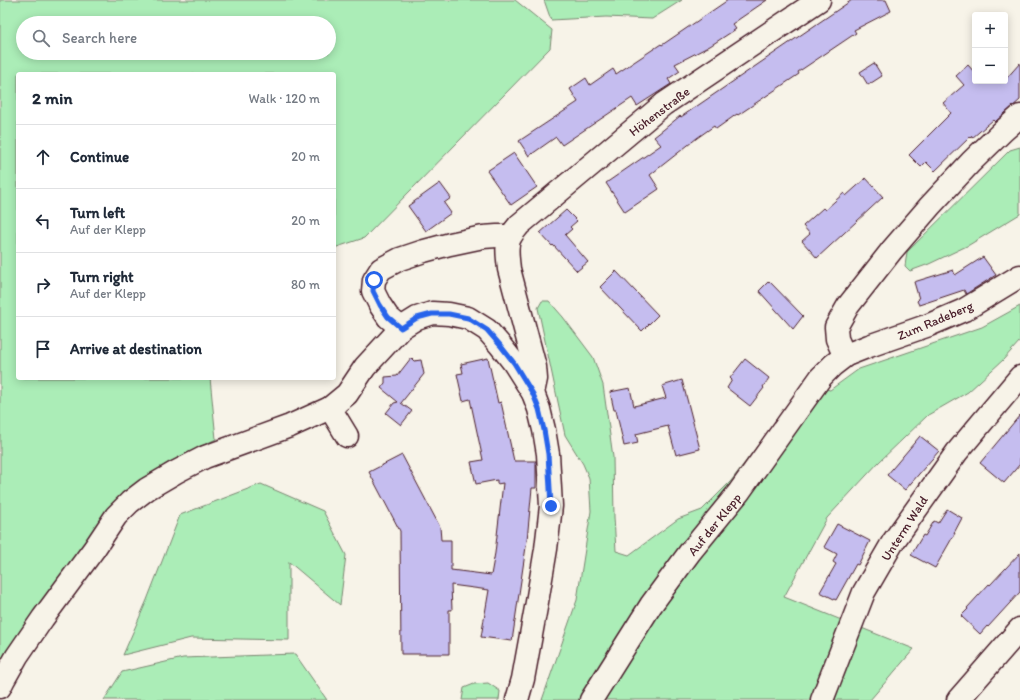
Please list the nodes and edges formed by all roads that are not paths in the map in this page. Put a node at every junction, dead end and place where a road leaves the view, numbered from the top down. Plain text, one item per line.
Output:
1 (819, 0) edge
2 (1020, 116) edge
3 (510, 236) junction
4 (1020, 276) edge
5 (401, 328) junction
6 (846, 356) junction
7 (1020, 377) edge
8 (533, 394) junction
9 (330, 408) junction
10 (347, 436) dead end
11 (1020, 629) edge
12 (0, 687) edge
13 (517, 700) edge
14 (591, 700) edge
15 (822, 700) edge
16 (958, 700) edge

1 - 3 street, Höhenstraße
2 - 6 street
3 - 5 street
3 - 8 street
4 - 6 street, Zum Radeberg
5 - 8 street
5 - 9 street
6 - 14 street, Auf der Klepp
7 - 15 street, Unterm Wald
8 - 13 street
9 - 10 street
9 - 12 street
11 - 16 street

